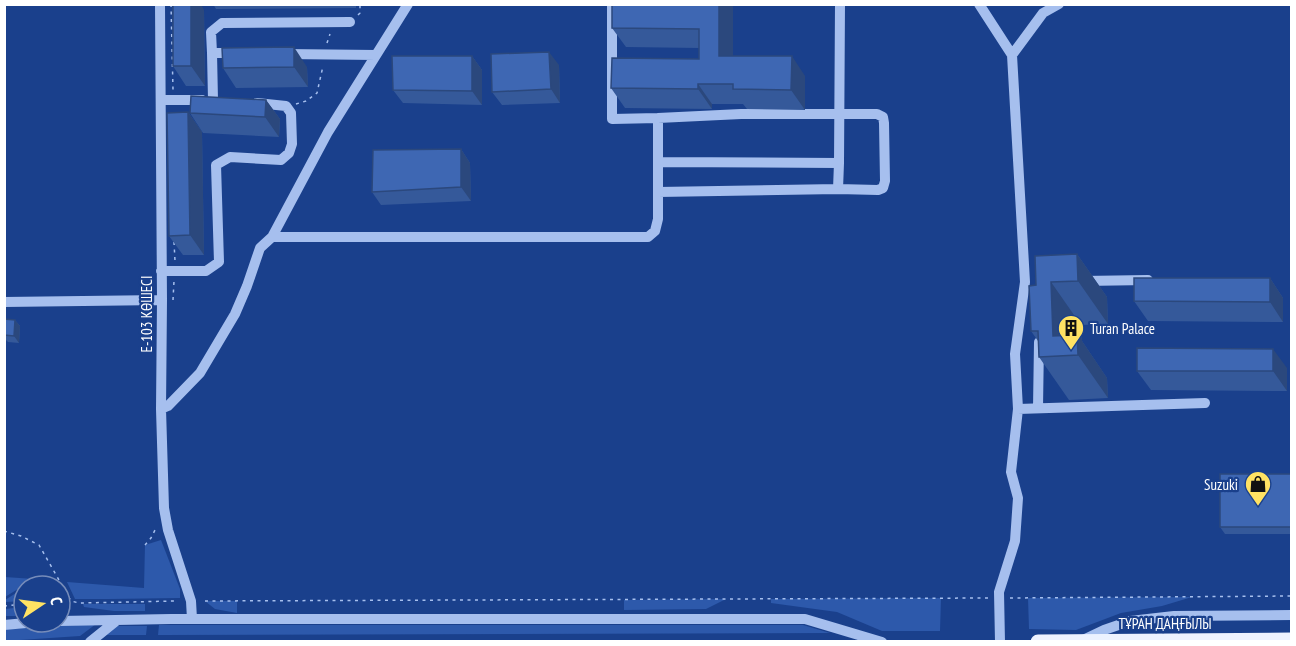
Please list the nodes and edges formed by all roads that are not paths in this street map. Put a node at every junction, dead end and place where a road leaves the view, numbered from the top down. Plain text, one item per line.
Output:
1 (160, 4) edge
2 (408, 4) edge
3 (612, 4) edge
4 (840, 4) edge
5 (979, 4) edge
6 (1059, 4) edge
7 (350, 22) dead end
8 (212, 53) junction
9 (246, 53) edge
10 (280, 54) edge
11 (376, 55) junction
12 (1012, 55) junction
13 (161, 100) junction
14 (245, 103) edge
15 (840, 115) junction
16 (658, 118) junction
17 (658, 162) junction
18 (839, 163) junction
19 (838, 189) junction
20 (658, 192) junction
21 (272, 237) junction
22 (162, 271) junction
23 (1164, 280) edge
24 (1074, 281) edge
25 (162, 300) junction
26 (4, 302) edge
27 (1039, 328) edge
28 (1205, 404) dead end
29 (1038, 408) junction
30 (161, 409) junction
31 (1018, 409) junction
32 (1292, 615) edge
33 (192, 620) junction
34 (72, 621) edge
35 (116, 621) junction
36 (1292, 640) edge
37 (1079, 641) edge
38 (90, 642) edge
39 (882, 642) edge
40 (1000, 642) edge
41 (1038, 642) edge

1 - 13 street, Е-103 КӨШЕСІ
2 - 11 street
3 - 16 street
4 - 15 street
5 - 12 street
6 - 12 street
7 - 8 street
8 - 9 street
8 - 13 street
10 - 11 street
11 - 21 street
12 - 31 street
13 - 22 street, Е-103 КӨШЕСІ
14 - 22 street
15 - 16 street
15 - 18 street
15 - 19 street
16 - 17 street
17 - 18 street
17 - 20 street
18 - 19 street
19 - 20 street
20 - 21 street
21 - 30 street
22 - 25 street, Е-103 КӨШЕСІ
23 - 24 street
25 - 26 street
25 - 30 street, Е-103 КӨШЕСІ
27 - 29 street
28 - 29 street
29 - 31 street
30 - 33 street, Е-103 КӨШЕСІ
31 - 40 street
32 - 37 street
33 - 35 street
33 - 39 street
34 - 35 street
35 - 38 street
36 - 37 main road, ТҰРАН ДАҢҒЫЛЫ
37 - 41 main road, ТҰРАН ДАҢҒЫЛЫ

